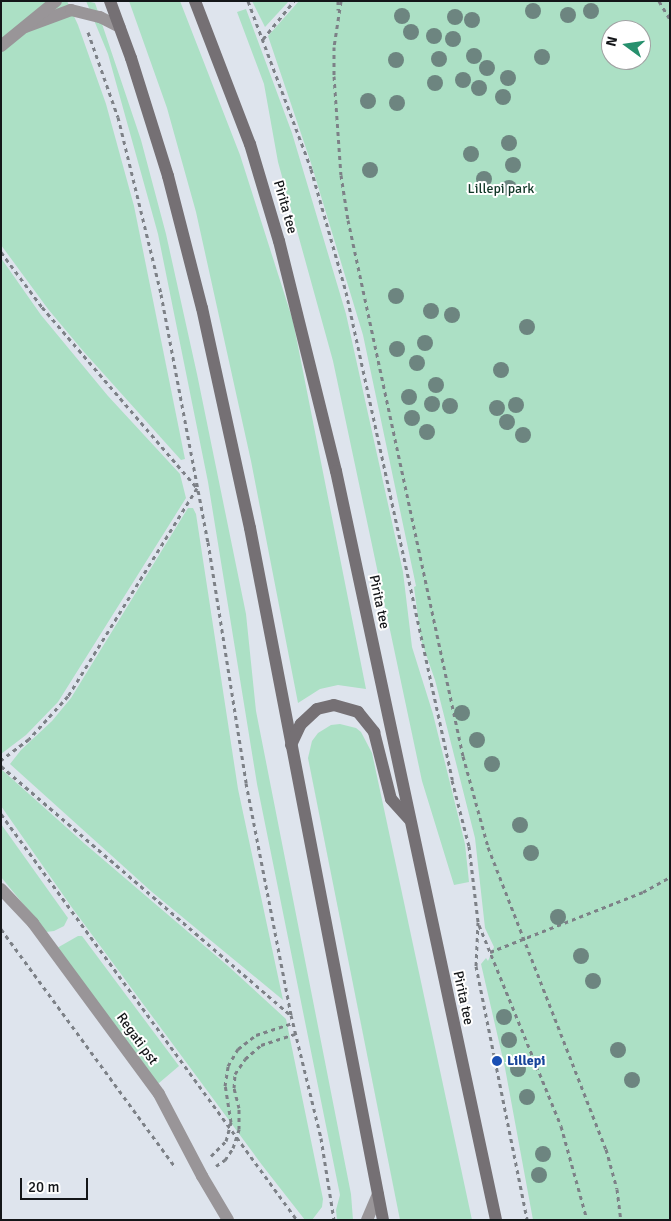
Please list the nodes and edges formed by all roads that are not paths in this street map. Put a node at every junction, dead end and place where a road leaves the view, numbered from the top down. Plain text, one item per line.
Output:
1 (56, 1) edge
2 (110, 1) edge
3 (195, 1) edge
4 (24, 27) junction
5 (120, 27) junction
6 (1, 46) edge
7 (291, 745) junction
8 (409, 819) junction
9 (1, 889) edge
10 (378, 1194) junction
11 (228, 1220) edge
12 (367, 1220) edge
13 (383, 1220) edge
14 (496, 1220) edge

1 - 4 street
2 - 5 main road
3 - 8 main road, Pirita tee
4 - 5 street
4 - 6 street
5 - 7 main road
7 - 8 main road
7 - 10 main road
8 - 14 main road, Pirita tee
9 - 11 street, Regati pst
10 - 12 street
10 - 13 main road

